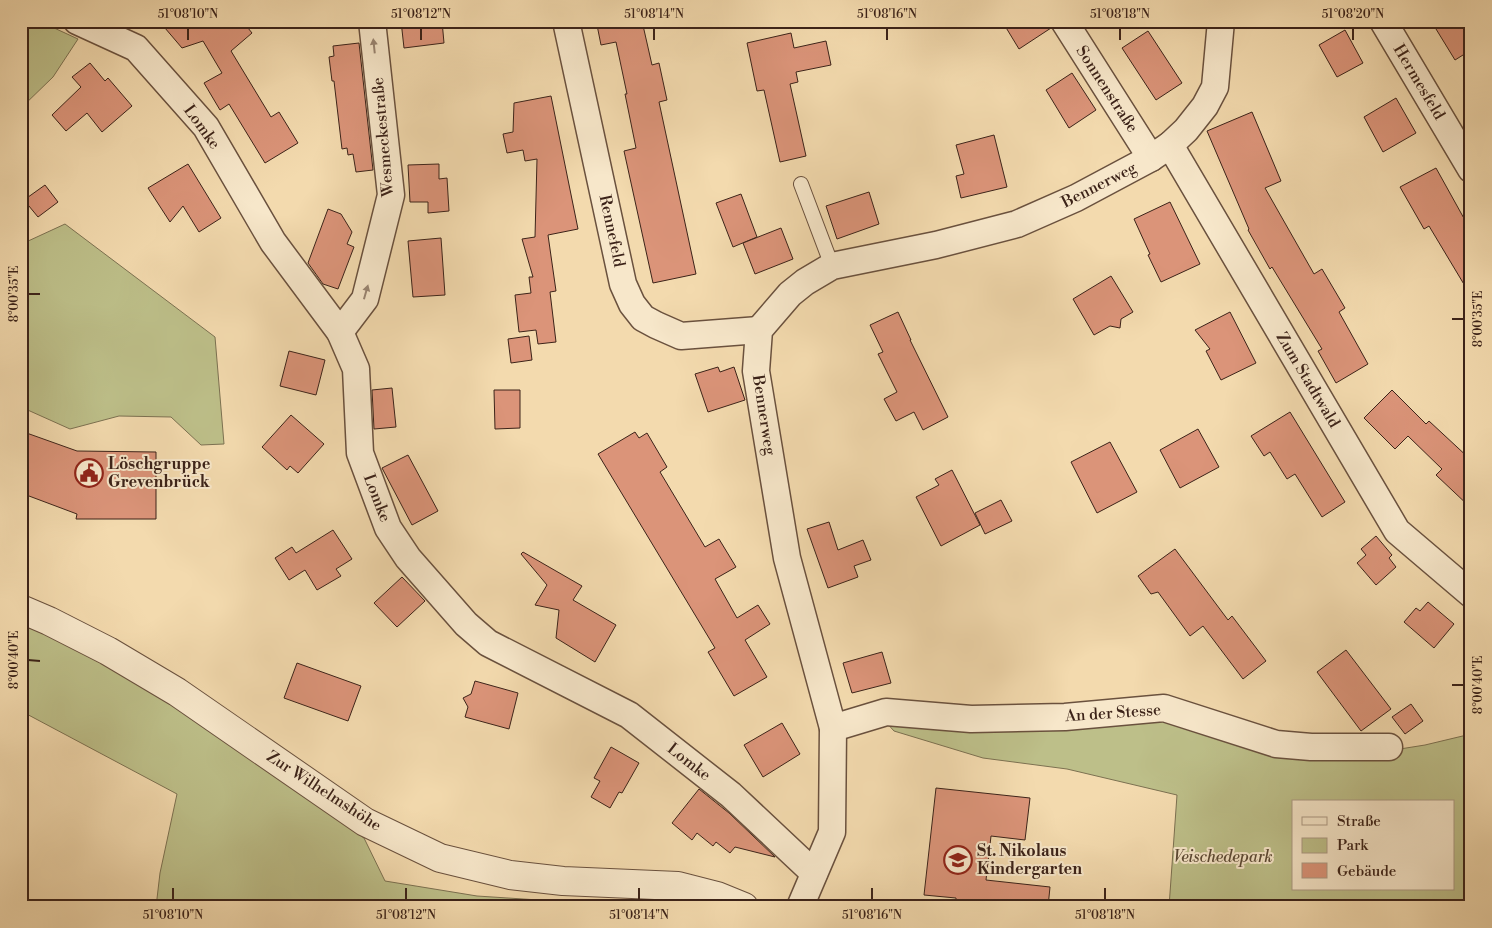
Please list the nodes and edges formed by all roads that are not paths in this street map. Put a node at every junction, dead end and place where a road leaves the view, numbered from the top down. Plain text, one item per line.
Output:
1 (77, 21) edge
2 (372, 21) edge
3 (566, 21) edge
4 (1064, 21) edge
5 (1221, 21) edge
6 (1383, 21) edge
7 (1160, 151) junction
8 (1471, 169) edge
9 (801, 184) dead end
10 (832, 266) junction
11 (759, 330) junction
12 (340, 332) junction
13 (1471, 594) edge
14 (21, 609) edge
15 (833, 728) junction
16 (1390, 748) dead end
17 (814, 873) junction
18 (744, 907) edge
19 (800, 907) edge

1 - 12 street, Lomke
12 -> 2 street, Wesmeckestraße
3 - 11 street, Rennefeld
4 - 7 street, Sonnenstraße
5 - 7 street, Bennerweg
6 - 8 street, Hermesfeld
7 - 10 street, Bennerweg
7 - 13 street, Zum Stadtwald
9 - 10 lane
10 - 11 street, Bennerweg
11 - 15 street, Bennerweg
12 - 17 street, Lomke
14 - 18 street, Zur Wilhelmshöhe
15 - 16 street, An der Stesse
15 - 17 street, Bennerweg
17 - 19 street, Bennerweg

